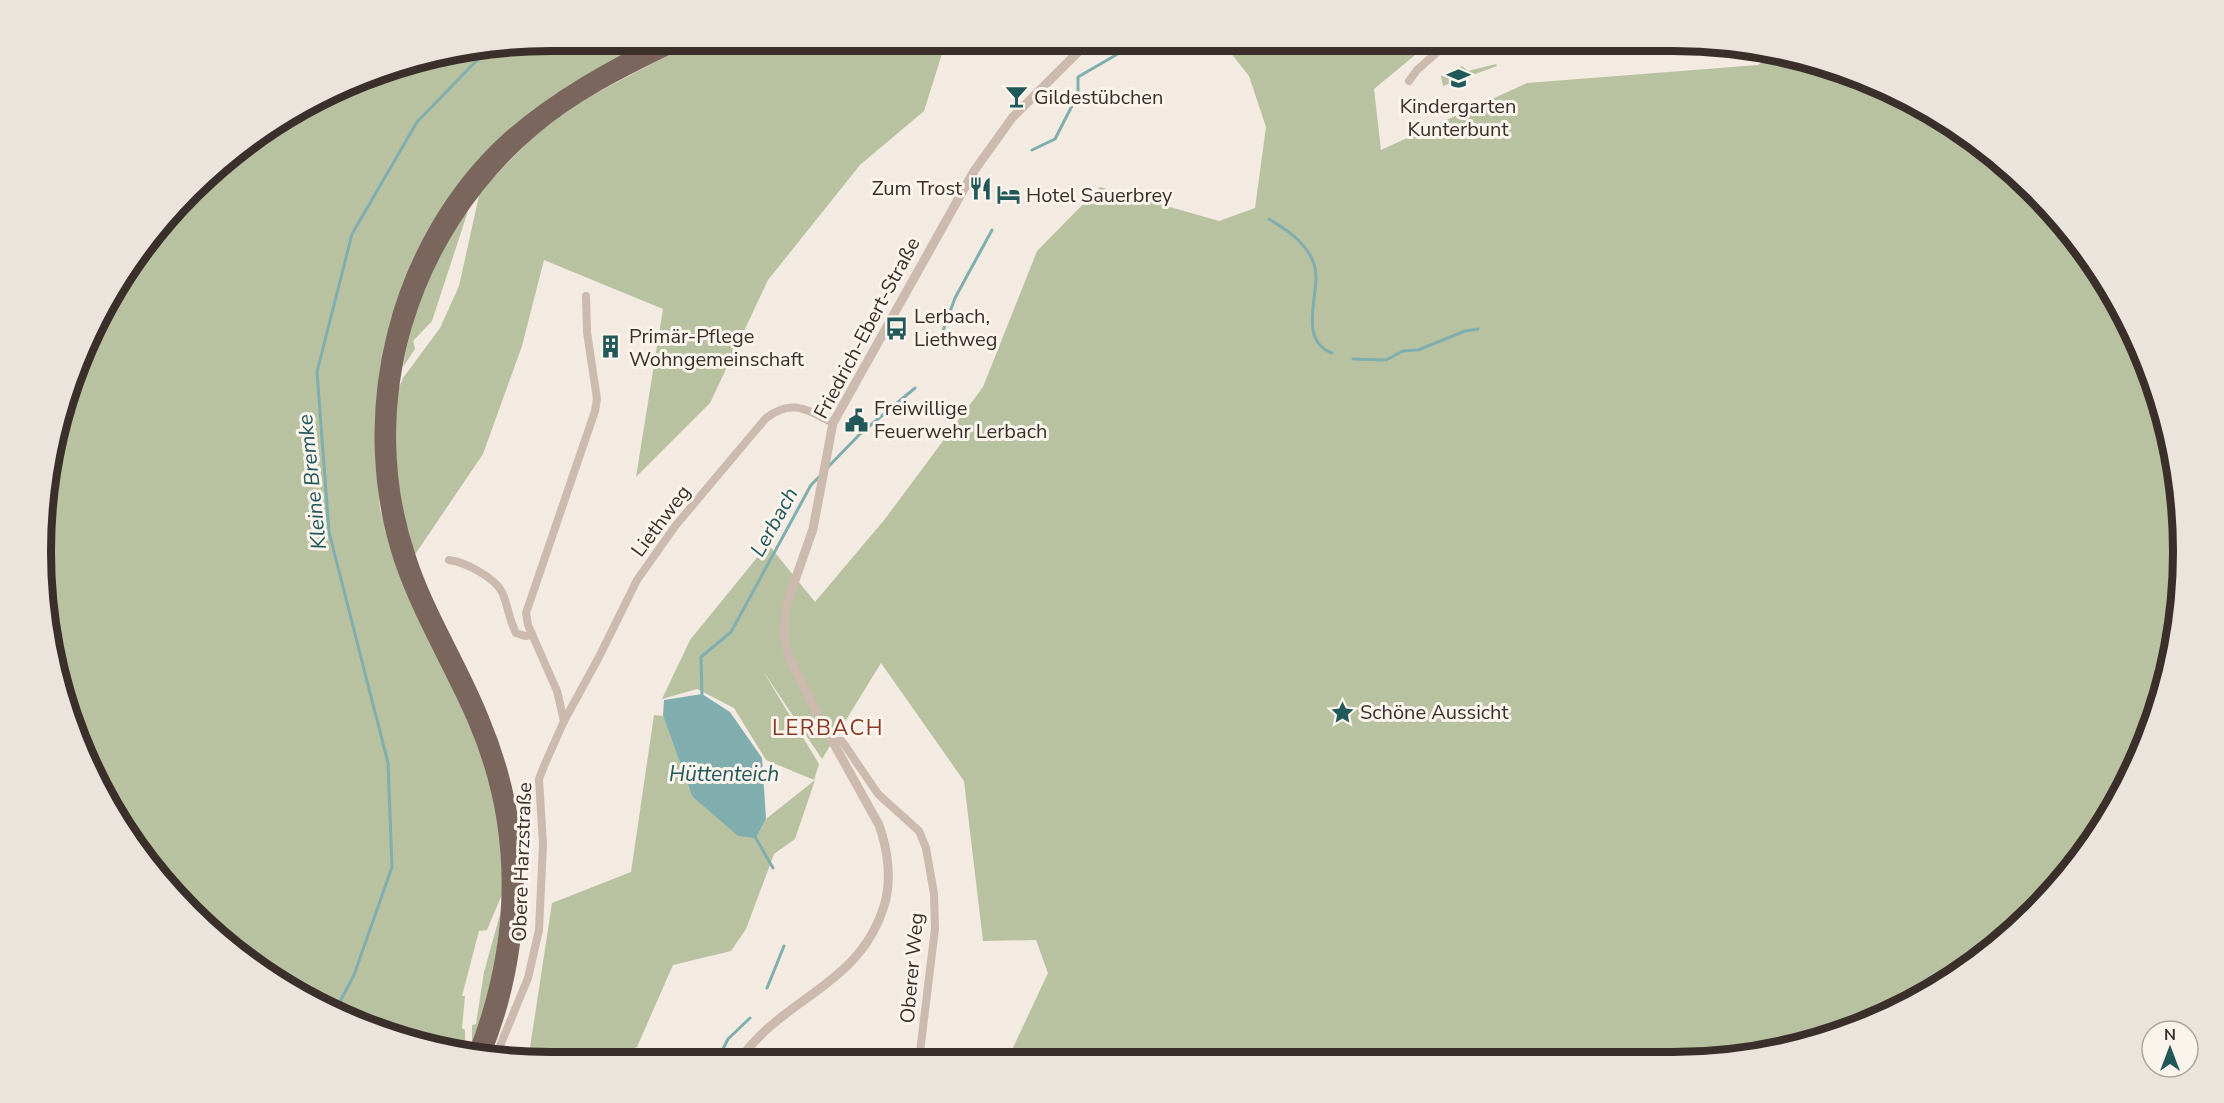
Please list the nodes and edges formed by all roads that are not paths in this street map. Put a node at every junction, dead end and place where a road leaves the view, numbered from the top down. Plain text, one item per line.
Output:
1 (641, 51) edge
2 (665, 51) edge
3 (1079, 51) edge
4 (1439, 51) edge
5 (1409, 81) dead end
6 (585, 296) dead end
7 (833, 423) junction
8 (449, 560) dead end
9 (532, 635) junction
10 (564, 721) junction
11 (831, 741) junction
12 (477, 1046) edge
13 (487, 1048) edge
14 (498, 1049) edge
15 (746, 1052) edge
16 (920, 1052) edge

1 - 12 main road
2 - 13 main road
3 - 7 street, Friedrich-Ebert-Straße
4 - 5 street
6 - 9 street
7 - 10 street, Liethweg
7 - 11 street, Friedrich-Ebert-Straße
8 - 9 street
9 - 10 street
10 - 14 street, Obere Harzstraße
11 - 15 street, Friedrich-Ebert-Straße
11 - 16 street, Oberer Weg

